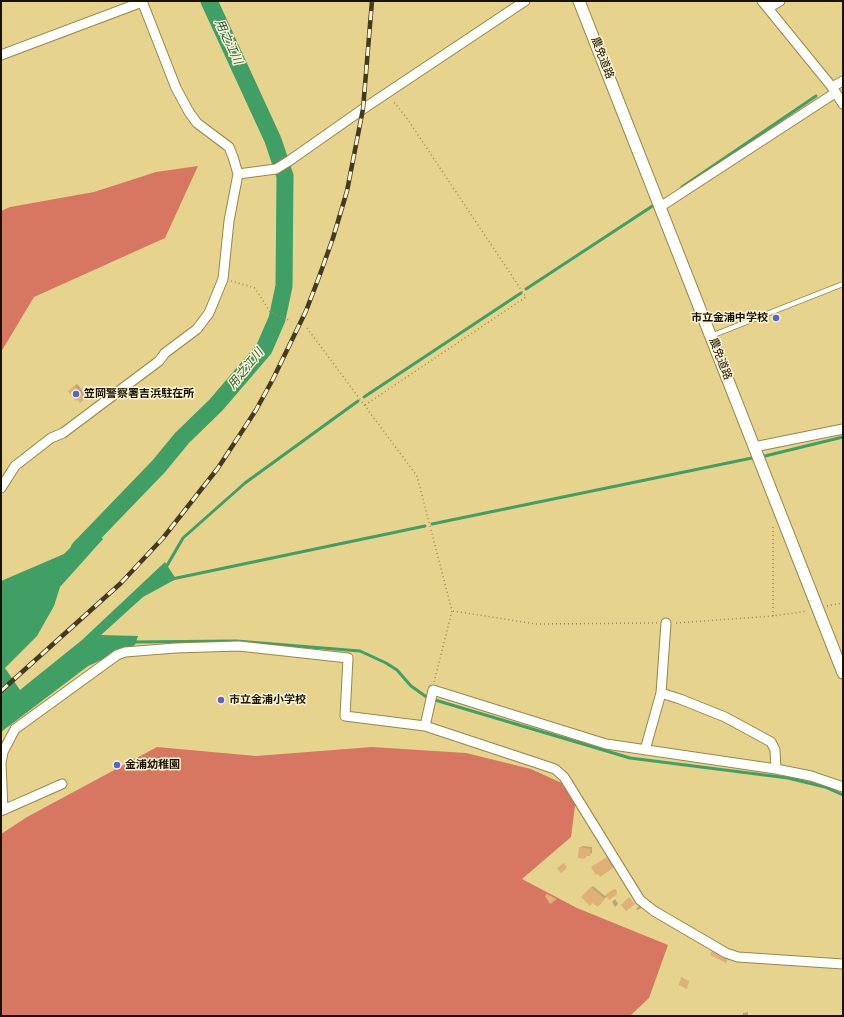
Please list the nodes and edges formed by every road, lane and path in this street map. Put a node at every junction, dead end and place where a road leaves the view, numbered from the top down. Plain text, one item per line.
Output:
1 (525, 1) edge
2 (579, 1) edge
3 (780, 1) edge
4 (142, 2) edge
5 (765, 5) edge
6 (1, 55) edge
7 (843, 81) edge
8 (834, 90) junction
9 (387, 93) junction
10 (843, 104) edge
11 (238, 174) junction
12 (660, 207) junction
13 (223, 279) junction
14 (843, 284) edge
15 (291, 322) dead end
16 (307, 328) dead end
17 (711, 336) junction
18 (365, 405) junction
19 (843, 429) edge
20 (754, 447) junction
21 (1, 488) edge
22 (781, 512) junction
23 (843, 603) edge
24 (818, 610) junction
25 (452, 611) junction
26 (773, 616) junction
27 (666, 623) junction
28 (843, 673) edge
29 (433, 692) junction
30 (661, 693) junction
31 (425, 725) junction
32 (645, 750) junction
33 (776, 769) junction
34 (62, 784) dead end
35 (843, 787) edge
36 (2, 810) edge
37 (843, 964) edge

1 - 9 street
2 - 12 street, 農免道路
3 - 5 street
4 - 6 street
4 - 11 street
5 - 8 street
7 - 8 street
8 - 10 street
8 - 12 street
9 - 11 street
9 - 18 path
11 - 13 street
12 - 17 street, 農免道路
13 - 15 path
13 - 21 street
14 - 17 lane
16 - 18 path
17 - 20 street, 農免道路
18 - 25 path
19 - 20 street
20 - 22 street, 農免道路
22 - 24 street, 農免道路
22 - 26 path
23 - 24 path
24 - 26 path
24 - 28 street, 農免道路
25 - 27 path
25 - 29 path
26 - 27 path
27 - 30 street
29 - 31 street
29 - 32 street
30 - 32 street
30 - 33 street
31 - 36 street
31 - 37 street
32 - 33 street
33 - 35 street
34 - 36 street

